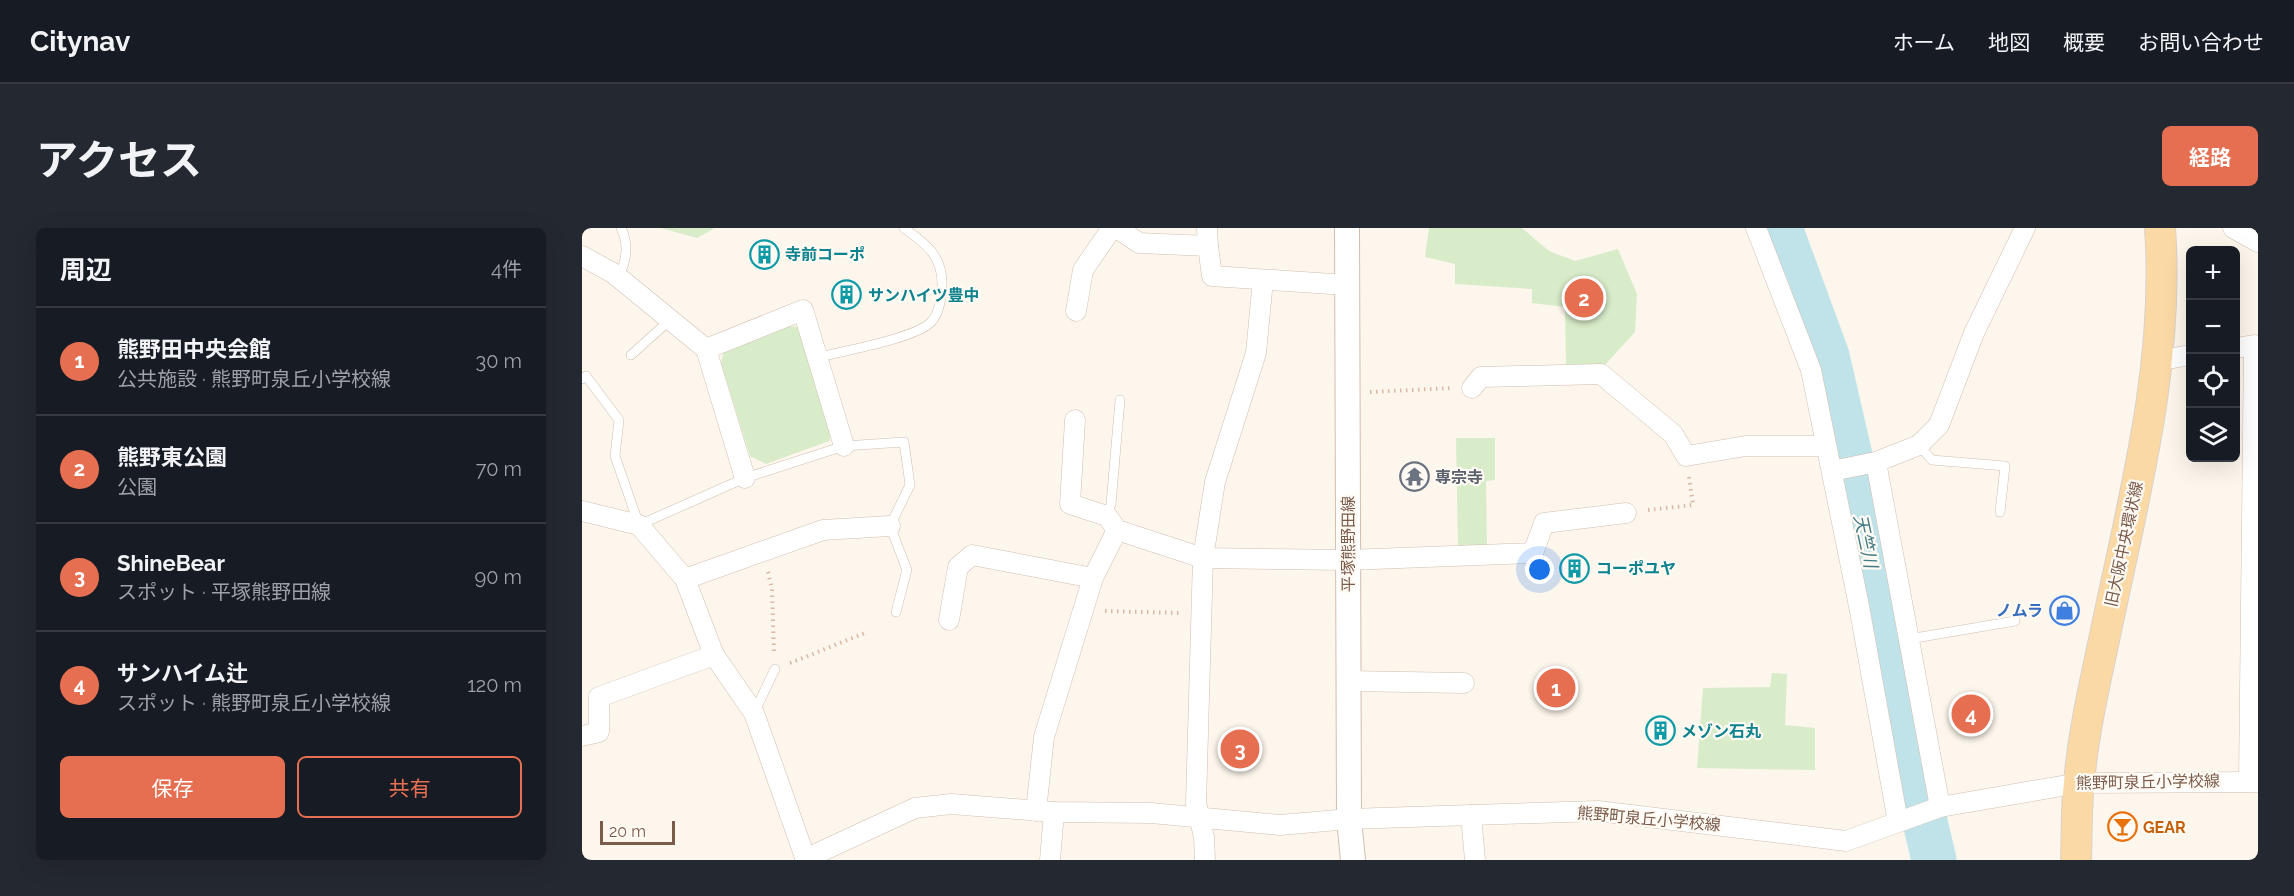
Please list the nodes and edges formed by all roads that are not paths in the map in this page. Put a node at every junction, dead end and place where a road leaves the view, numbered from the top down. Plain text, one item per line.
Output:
1 (621, 228) edge
2 (904, 228) edge
3 (1112, 228) edge
4 (1117, 228) edge
5 (1347, 228) edge
6 (1756, 228) edge
7 (2025, 228) edge
8 (2160, 228) edge
9 (2233, 228) edge
10 (1207, 237) edge
11 (2258, 242) edge
12 (582, 256) edge
13 (618, 277) junction
14 (1263, 280) junction
15 (1347, 285) junction
16 (1077, 311) dead end
17 (670, 320) junction
18 (2240, 347) edge
19 (706, 349) junction
20 (631, 355) dead end
21 (2186, 356) edge
22 (819, 357) junction
23 (2157, 361) junction
24 (582, 379) edge
25 (1472, 387) road end
26 (1120, 400) dead end
27 (1075, 420) dead end
28 (1919, 445) junction
29 (844, 446) junction
30 (1826, 446) junction
31 (1876, 462) junction
32 (2256, 464) edge
33 (1832, 471) junction
34 (745, 478) junction
35 (582, 511) edge
36 (2000, 512) dead end
37 (1626, 513) road end
38 (1112, 523) junction
39 (639, 525) junction
40 (890, 526) junction
41 (1203, 558) junction
42 (1347, 560) junction
43 (2255, 567) edge
44 (1093, 578) junction
45 (685, 579) junction
46 (896, 612) dead end
47 (949, 620) dead end
48 (2015, 621) dead end
49 (1909, 639) junction
50 (714, 655) junction
51 (775, 669) road end
52 (1348, 681) junction
53 (1464, 683) dead end
54 (754, 713) junction
55 (582, 736) edge
56 (2253, 781) edge
57 (2079, 783) junction
58 (1936, 808) junction
59 (1045, 811) junction
60 (1471, 815) junction
61 (1199, 818) junction
62 (1349, 819) junction
63 (1903, 820) junction
64 (1847, 850) edge
65 (805, 859) edge
66 (1050, 860) edge
67 (1205, 860) edge
68 (1353, 860) edge
69 (1475, 860) edge
70 (2076, 860) edge

1 - 13 lane
2 - 22 lane
3 - 16 street
4 - 10 street
5 - 15 street, 平塚熊野田線
6 - 30 street
7 - 28 street
8 - 23 main road, 旧大阪中央環状線
9 - 11 street
10 - 14 street
12 - 13 street
13 - 17 street
14 - 15 street
14 - 41 street
15 - 42 street, 平塚熊野田線
17 - 19 street
17 - 20 lane
18 - 32 street
19 - 22 street
19 - 34 street
21 - 23 street
22 - 29 street
23 - 57 main road, 旧大阪中央環状線
24 - 39 lane
25 - 30 street
26 - 38 lane
27 - 38 street
28 - 31 street
28 - 36 lane
29 - 34 lane
29 - 40 lane
30 - 33 street
31 - 33 street
31 - 49 street
32 - 43 street
33 - 63 street
34 - 39 lane
35 - 39 street
37 - 42 street
38 - 41 street
38 - 44 street
39 - 45 street
40 - 45 street
40 - 46 lane
41 - 42 street
41 - 61 street
42 - 52 street, 平塚熊野田線
43 - 56 street
44 - 47 street
44 - 59 street
45 - 50 street
48 - 49 lane
49 - 58 street
50 - 54 street
50 - 55 street
51 - 54 lane
52 - 53 street
52 - 62 street, 平塚熊野田線
54 - 65 street
56 - 57 street, 熊野町泉丘小学校線
57 - 58 street, 熊野町泉丘小学校線
57 - 70 main road, 旧大阪中央環状線
58 - 63 street, 熊野町泉丘小学校線
59 - 61 street, 熊野町泉丘小学校線
59 - 65 street, 熊野町泉丘小学校線
59 - 66 street
60 - 62 street, 熊野町泉丘小学校線
60 - 64 street, 熊野町泉丘小学校線
60 - 69 street
61 - 62 street, 熊野町泉丘小学校線
61 - 67 street
62 - 68 street, 平塚熊野田線
63 - 64 street, 熊野町泉丘小学校線

